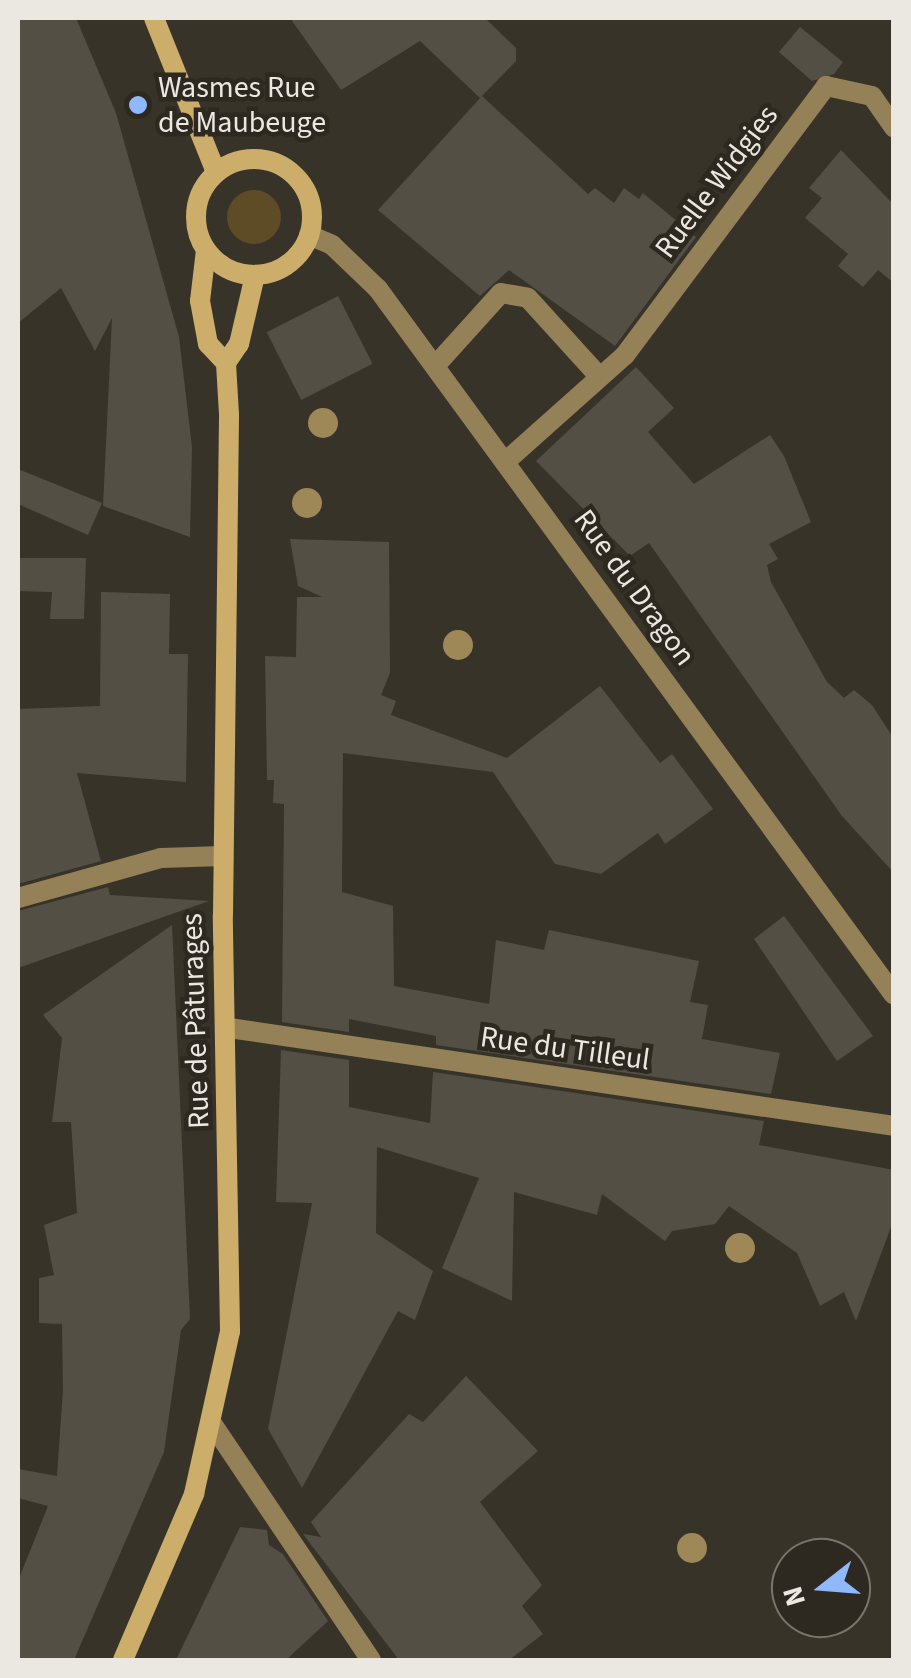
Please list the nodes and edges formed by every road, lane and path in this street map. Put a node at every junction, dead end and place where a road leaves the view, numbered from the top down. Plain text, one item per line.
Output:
1 (154, 18) edge
2 (894, 128) edge
3 (216, 172) junction
4 (309, 235) junction
5 (206, 250) junction
6 (255, 275) junction
7 (226, 363) junction
8 (436, 366) junction
9 (596, 374) junction
10 (505, 462) junction
11 (223, 856) junction
12 (18, 898) edge
13 (894, 995) edge
14 (229, 1028) junction
15 (894, 1126) edge
16 (213, 1424) junction
17 (123, 1660) edge
18 (370, 1660) edge

1 - 3 street
2 - 9 street, Ruelle Widgies
3 - 4 street
3 - 5 street
4 - 6 street
4 - 8 street, Rue du Dragon
5 - 6 street
5 - 7 street, Rue de Pâturages
6 - 7 street, Rue de Pâturages
7 - 11 street, Rue de Pâturages
8 - 9 street
8 - 10 street, Rue du Dragon
9 - 10 street, Ruelle Widgies
10 - 13 street, Rue du Dragon
11 - 12 street
11 - 14 street, Rue de Pâturages
14 - 15 street, Rue du Tilleul
14 - 16 street, Rue de Pâturages
16 - 17 street, Rue de Pâturages
16 - 18 street

